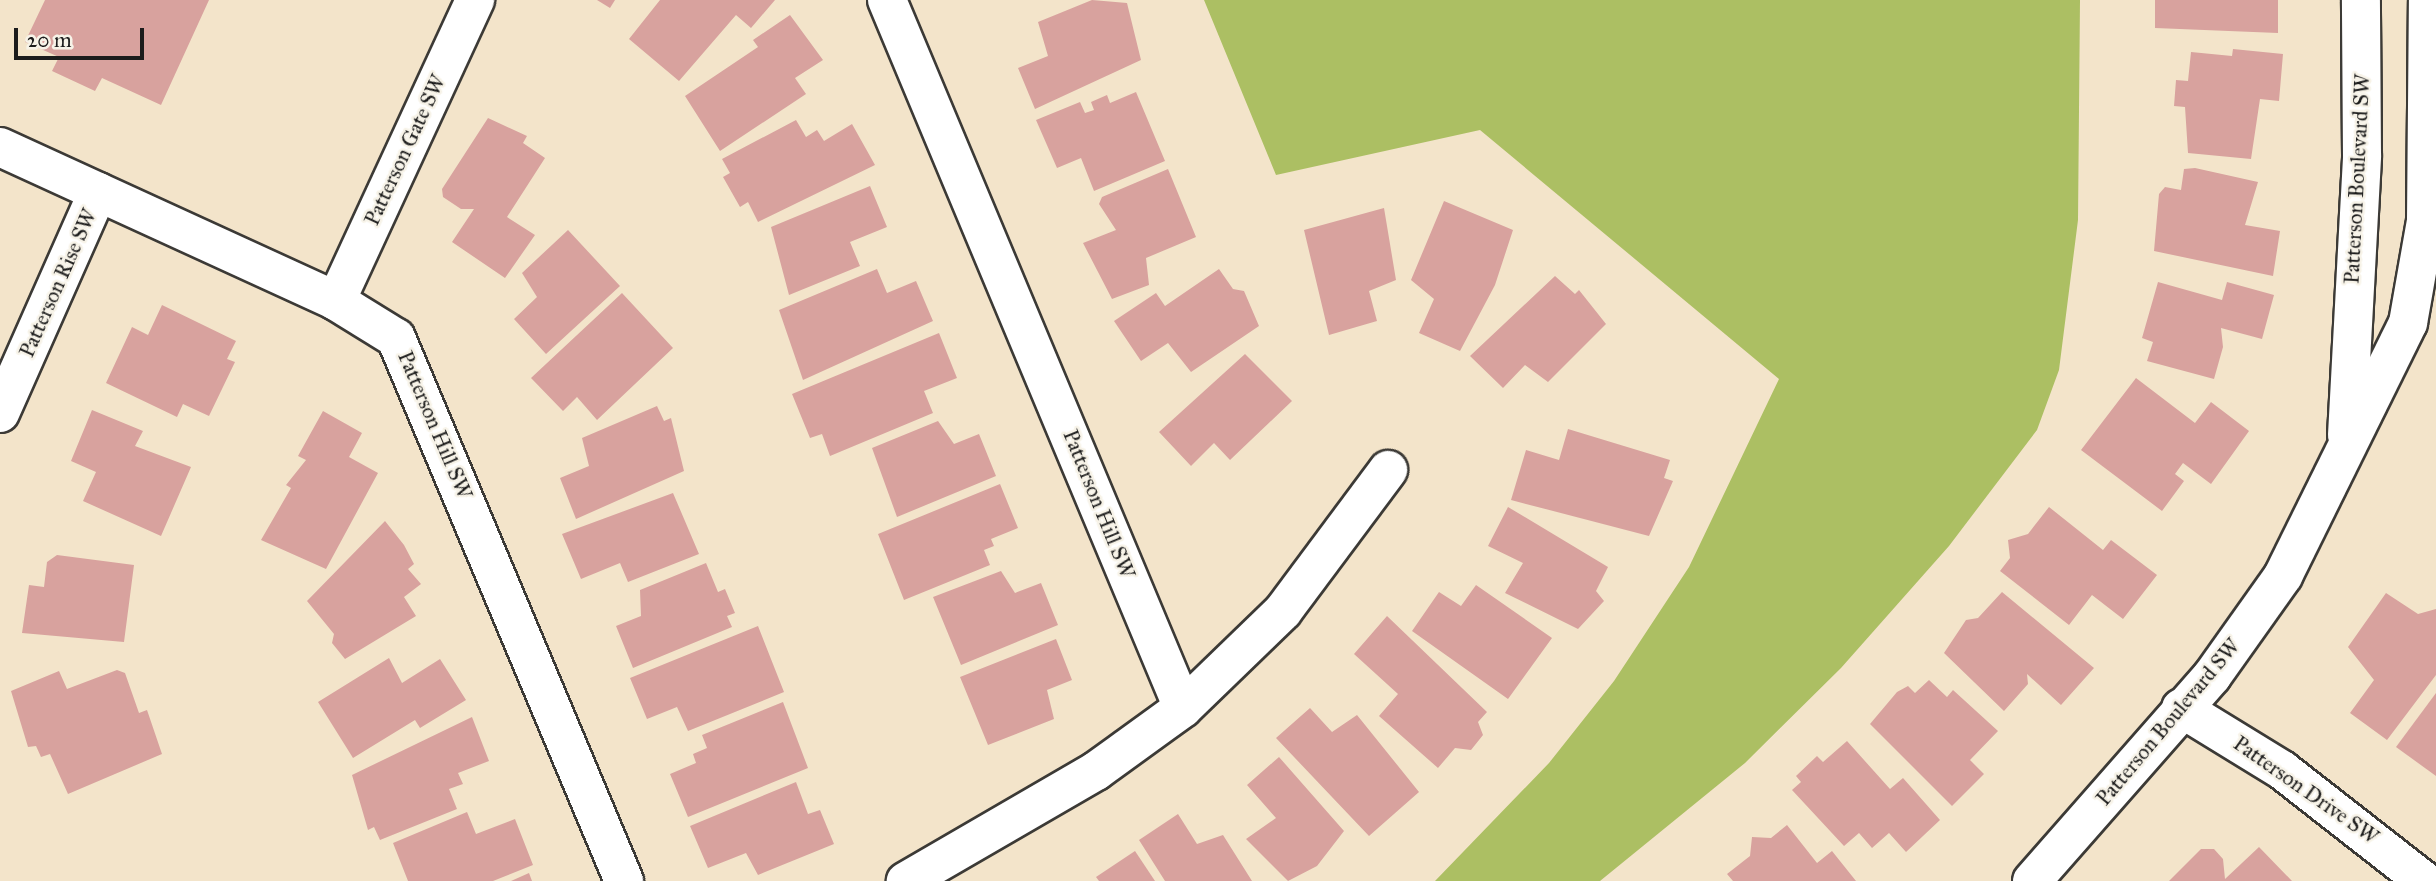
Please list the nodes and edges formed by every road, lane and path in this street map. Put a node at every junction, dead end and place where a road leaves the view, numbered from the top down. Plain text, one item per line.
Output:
1 (475, 0) edge
2 (887, 0) edge
3 (2361, 0) edge
4 (2428, 0) edge
5 (0, 147) edge
6 (98, 192) junction
7 (336, 301) junction
8 (0, 413) edge
9 (2347, 441) junction
10 (1388, 470) dead end
11 (1182, 708) junction
12 (2181, 708) junction
13 (624, 881) edge
14 (906, 881) edge
15 (2032, 881) edge
16 (2424, 881) edge

1 - 7 street, Patterson Gate SW
2 - 11 street, Patterson Hill SW
3 - 9 street, Patterson Boulevard SW
4 - 9 street, Patterson Boulevard SW
5 - 6 street, Patterson Hill SW
6 - 7 street, Patterson Hill SW
6 - 8 street, Patterson Rise SW
7 - 13 street, Patterson Hill SW
9 - 12 street, Patterson Boulevard SW
10 - 11 street
11 - 14 street
12 - 15 street, Patterson Boulevard SW
12 - 16 street, Patterson Drive SW

